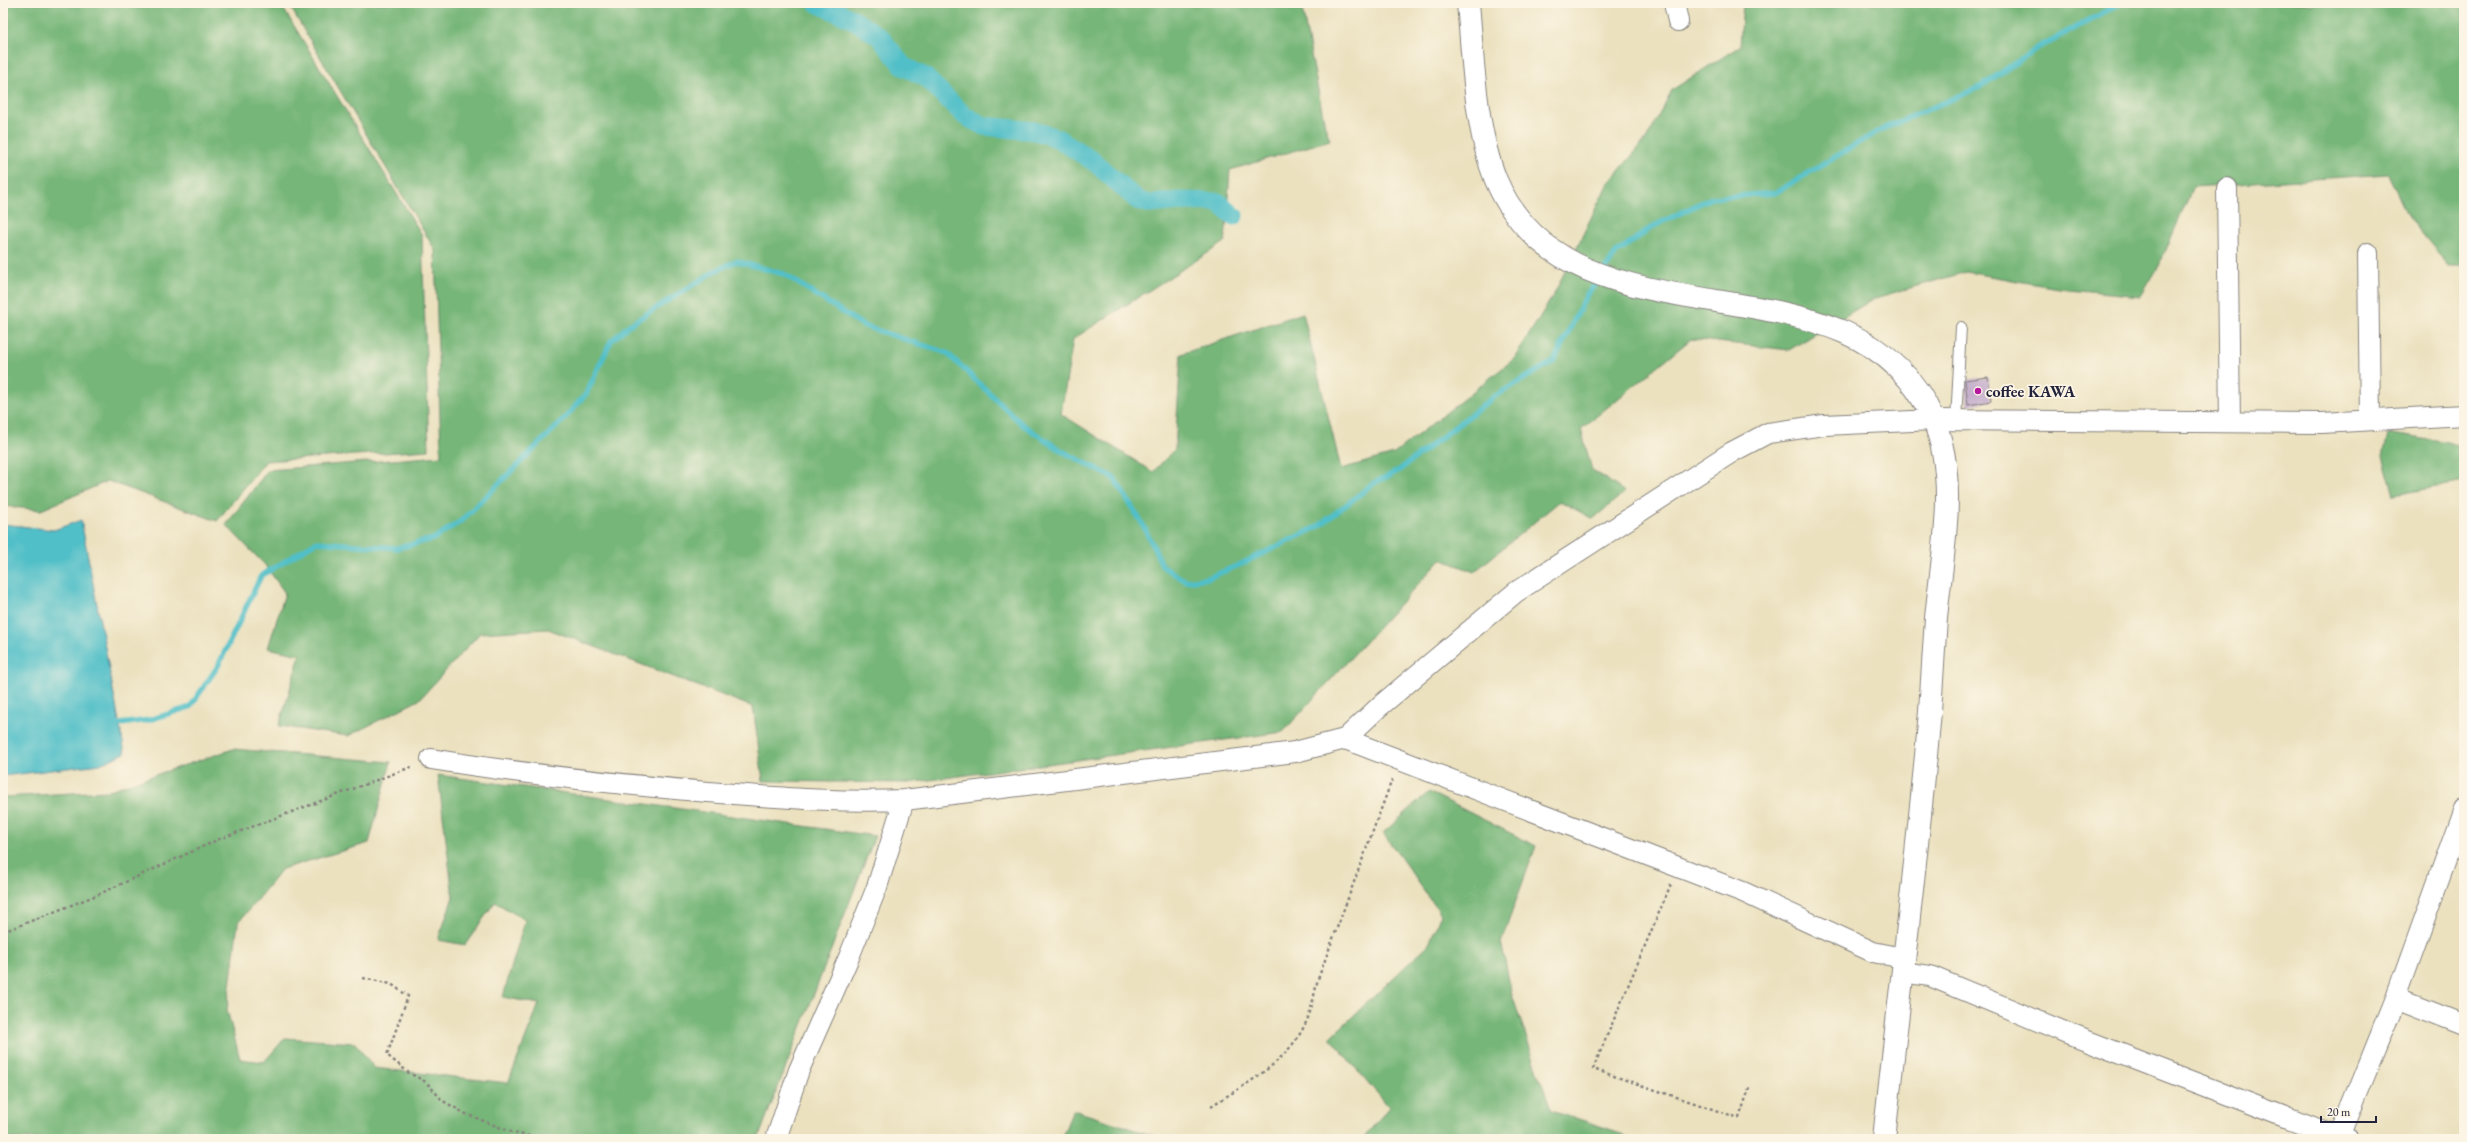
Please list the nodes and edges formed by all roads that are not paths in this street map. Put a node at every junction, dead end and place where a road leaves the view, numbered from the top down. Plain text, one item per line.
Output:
1 (1468, 3) edge
2 (2227, 188) dead end
3 (2368, 253) dead end
4 (1960, 327) dead end
5 (2464, 415) edge
6 (1934, 420) junction
7 (2370, 420) junction
8 (1956, 421) junction
9 (2230, 422) junction
10 (1345, 739) junction
11 (431, 759) road end
12 (904, 800) junction
13 (2464, 809) edge
14 (1902, 966) junction
15 (2396, 998) junction
16 (2464, 1025) edge
17 (2343, 1138) edge
18 (776, 1139) edge
19 (1884, 1139) edge

1 - 6 street
2 - 9 street
3 - 7 street
4 - 8 lane
5 - 7 street
6 - 8 street
6 - 10 street
6 - 14 street
7 - 9 street
8 - 9 street
10 - 12 street
10 - 14 street
11 - 12 street
12 - 18 street
13 - 15 street
14 - 17 street
14 - 19 street
15 - 16 street
15 - 17 street

